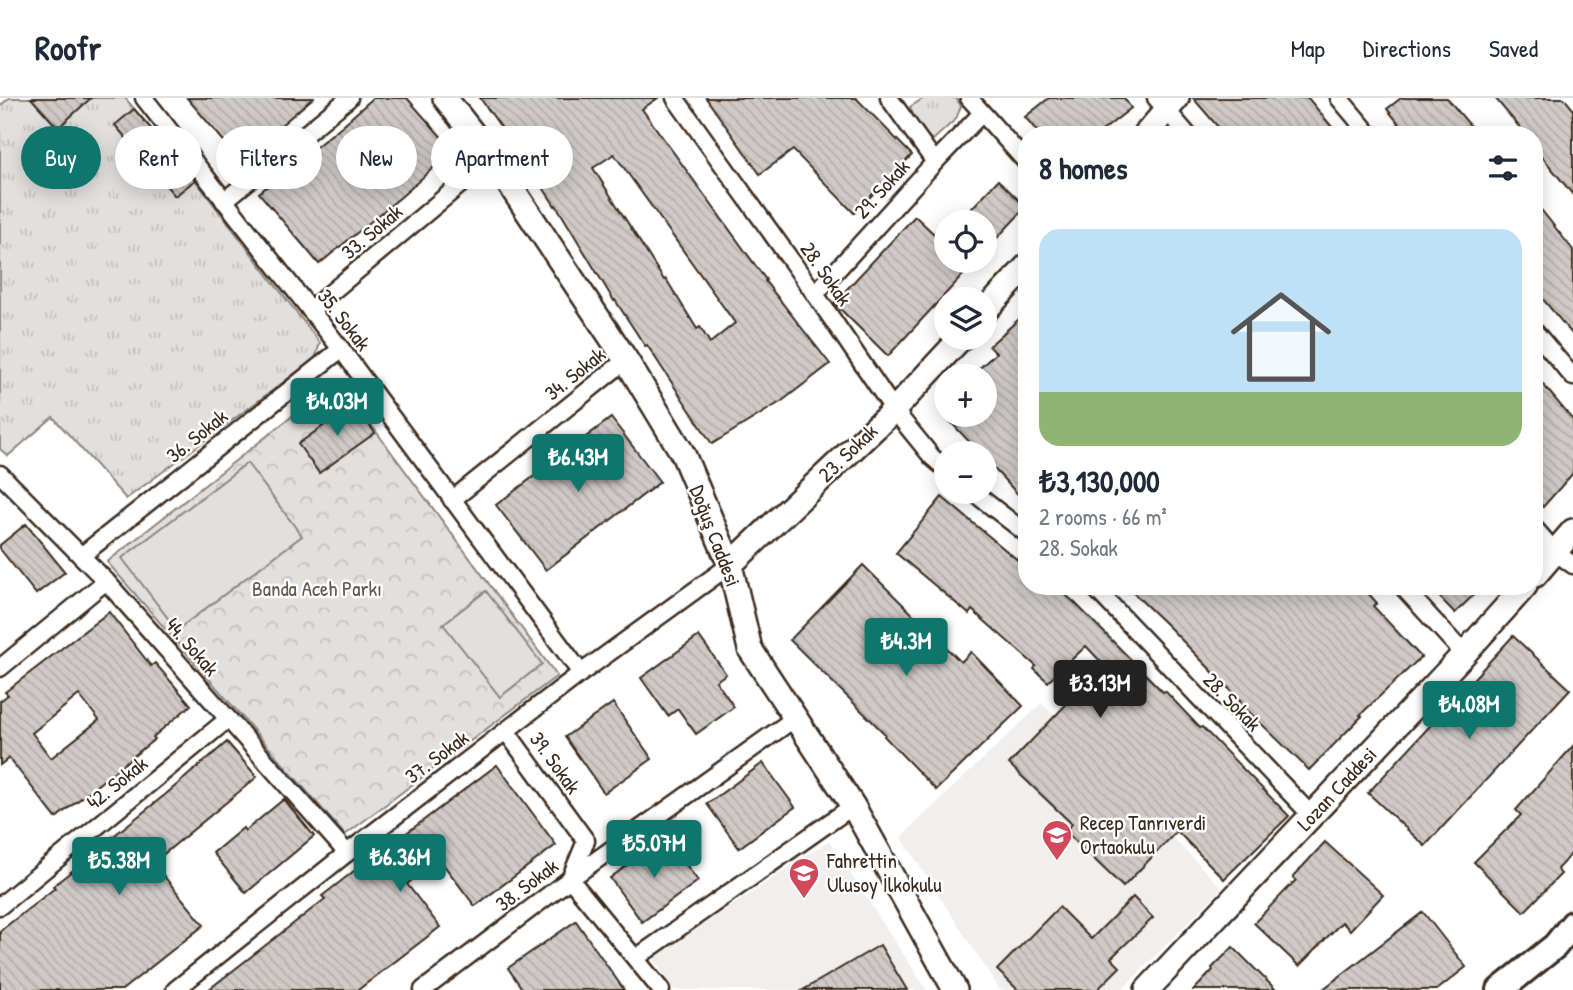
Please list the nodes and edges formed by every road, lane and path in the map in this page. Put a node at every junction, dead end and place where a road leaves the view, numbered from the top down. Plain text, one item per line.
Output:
1 (144, 98) edge
2 (349, 98) edge
3 (444, 98) edge
4 (675, 98) edge
5 (969, 98) edge
6 (1339, 98) edge
7 (894, 100) edge
8 (1167, 102) edge
9 (982, 113) junction
10 (466, 126) edge
11 (1151, 126) edge
12 (1182, 126) edge
13 (1362, 126) edge
14 (1018, 153) edge
15 (934, 162) junction
16 (455, 189) edge
17 (513, 189) edge
18 (224, 201) junction
19 (1018, 276) edge
20 (816, 294) junction
21 (997, 298) edge
22 (310, 310) junction
23 (1543, 341) edge
24 (341, 349) junction
25 (950, 350) edge
26 (626, 360) junction
27 (1573, 377) edge
28 (894, 410) junction
29 (934, 459) edge
30 (0, 474) edge
31 (452, 500) junction
32 (988, 504) edge
33 (1018, 527) edge
34 (1573, 531) edge
35 (1543, 537) edge
36 (81, 556) junction
37 (1564, 558) edge
38 (730, 565) junction
39 (1543, 570) edge
40 (106, 581) junction
41 (1102, 595) edge
42 (1410, 595) edge
43 (1516, 595) edge
44 (1464, 654) junction
45 (0, 668) edge
46 (581, 673) junction
47 (795, 718) junction
48 (228, 719) junction
49 (506, 732) junction
50 (853, 806) junction
51 (1312, 816) junction
52 (347, 853) junction
53 (570, 879) junction
54 (0, 906) edge
55 (1573, 924) edge
56 (636, 958) junction
57 (175, 990) edge
58 (424, 990) edge
59 (660, 990) edge
60 (955, 990) edge
61 (1147, 990) edge
62 (1500, 990) edge

1 - 18 street, 35. Sokak
2 - 18 street
3 - 10 main road, Doğuş Caddesi
4 - 20 street, 28. Sokak
5 - 9 street
6 - 13 street
7 - 15 street
8 - 11 main road
8 - 12 street
9 - 14 street
9 - 15 street, 29. Sokak
15 - 20 street, 29. Sokak
16 - 22 street, 33. Sokak
17 - 26 main road, Doğuş Caddesi
18 - 22 street, 35. Sokak
19 - 21 main road
20 - 28 street, 28. Sokak
22 - 24 street, 35. Sokak
23 - 27 street
24 - 31 street, 35. Sokak
24 - 36 street, 36. Sokak
25 - 28 main road, 23. Sokak
26 - 31 street, 34. Sokak
26 - 38 main road, Doğuş Caddesi
28 - 29 street, 28. Sokak
28 - 38 main road, 23. Sokak
30 - 36 street, 44. Sokak
31 - 46 street, 35. Sokak
32 - 33 street
34 - 37 main road
35 - 37 street
36 - 40 street, 44. Sokak
37 - 39 main road
38 - 46 street, 37. Sokak
38 - 47 main road, Doğuş Caddesi
40 - 45 street
40 - 48 street, 44. Sokak
41 - 51 street, 28. Sokak
42 - 44 street
43 - 44 main road, Lozan Caddesi
44 - 51 main road, Lozan Caddesi
46 - 49 street, 37. Sokak
47 - 50 main road, Doğuş Caddesi
47 - 53 street, 38. Sokak
48 - 52 street, 44. Sokak
48 - 54 street, 42. Sokak
49 - 52 street, 37. Sokak
49 - 53 street, 39. Sokak
50 - 56 street
50 - 60 main road, Doğuş Caddesi
51 - 61 main road, Lozan Caddesi
52 - 57 street, 37. Sokak
53 - 56 street
53 - 58 street, 38. Sokak
55 - 62 main road
56 - 59 street

